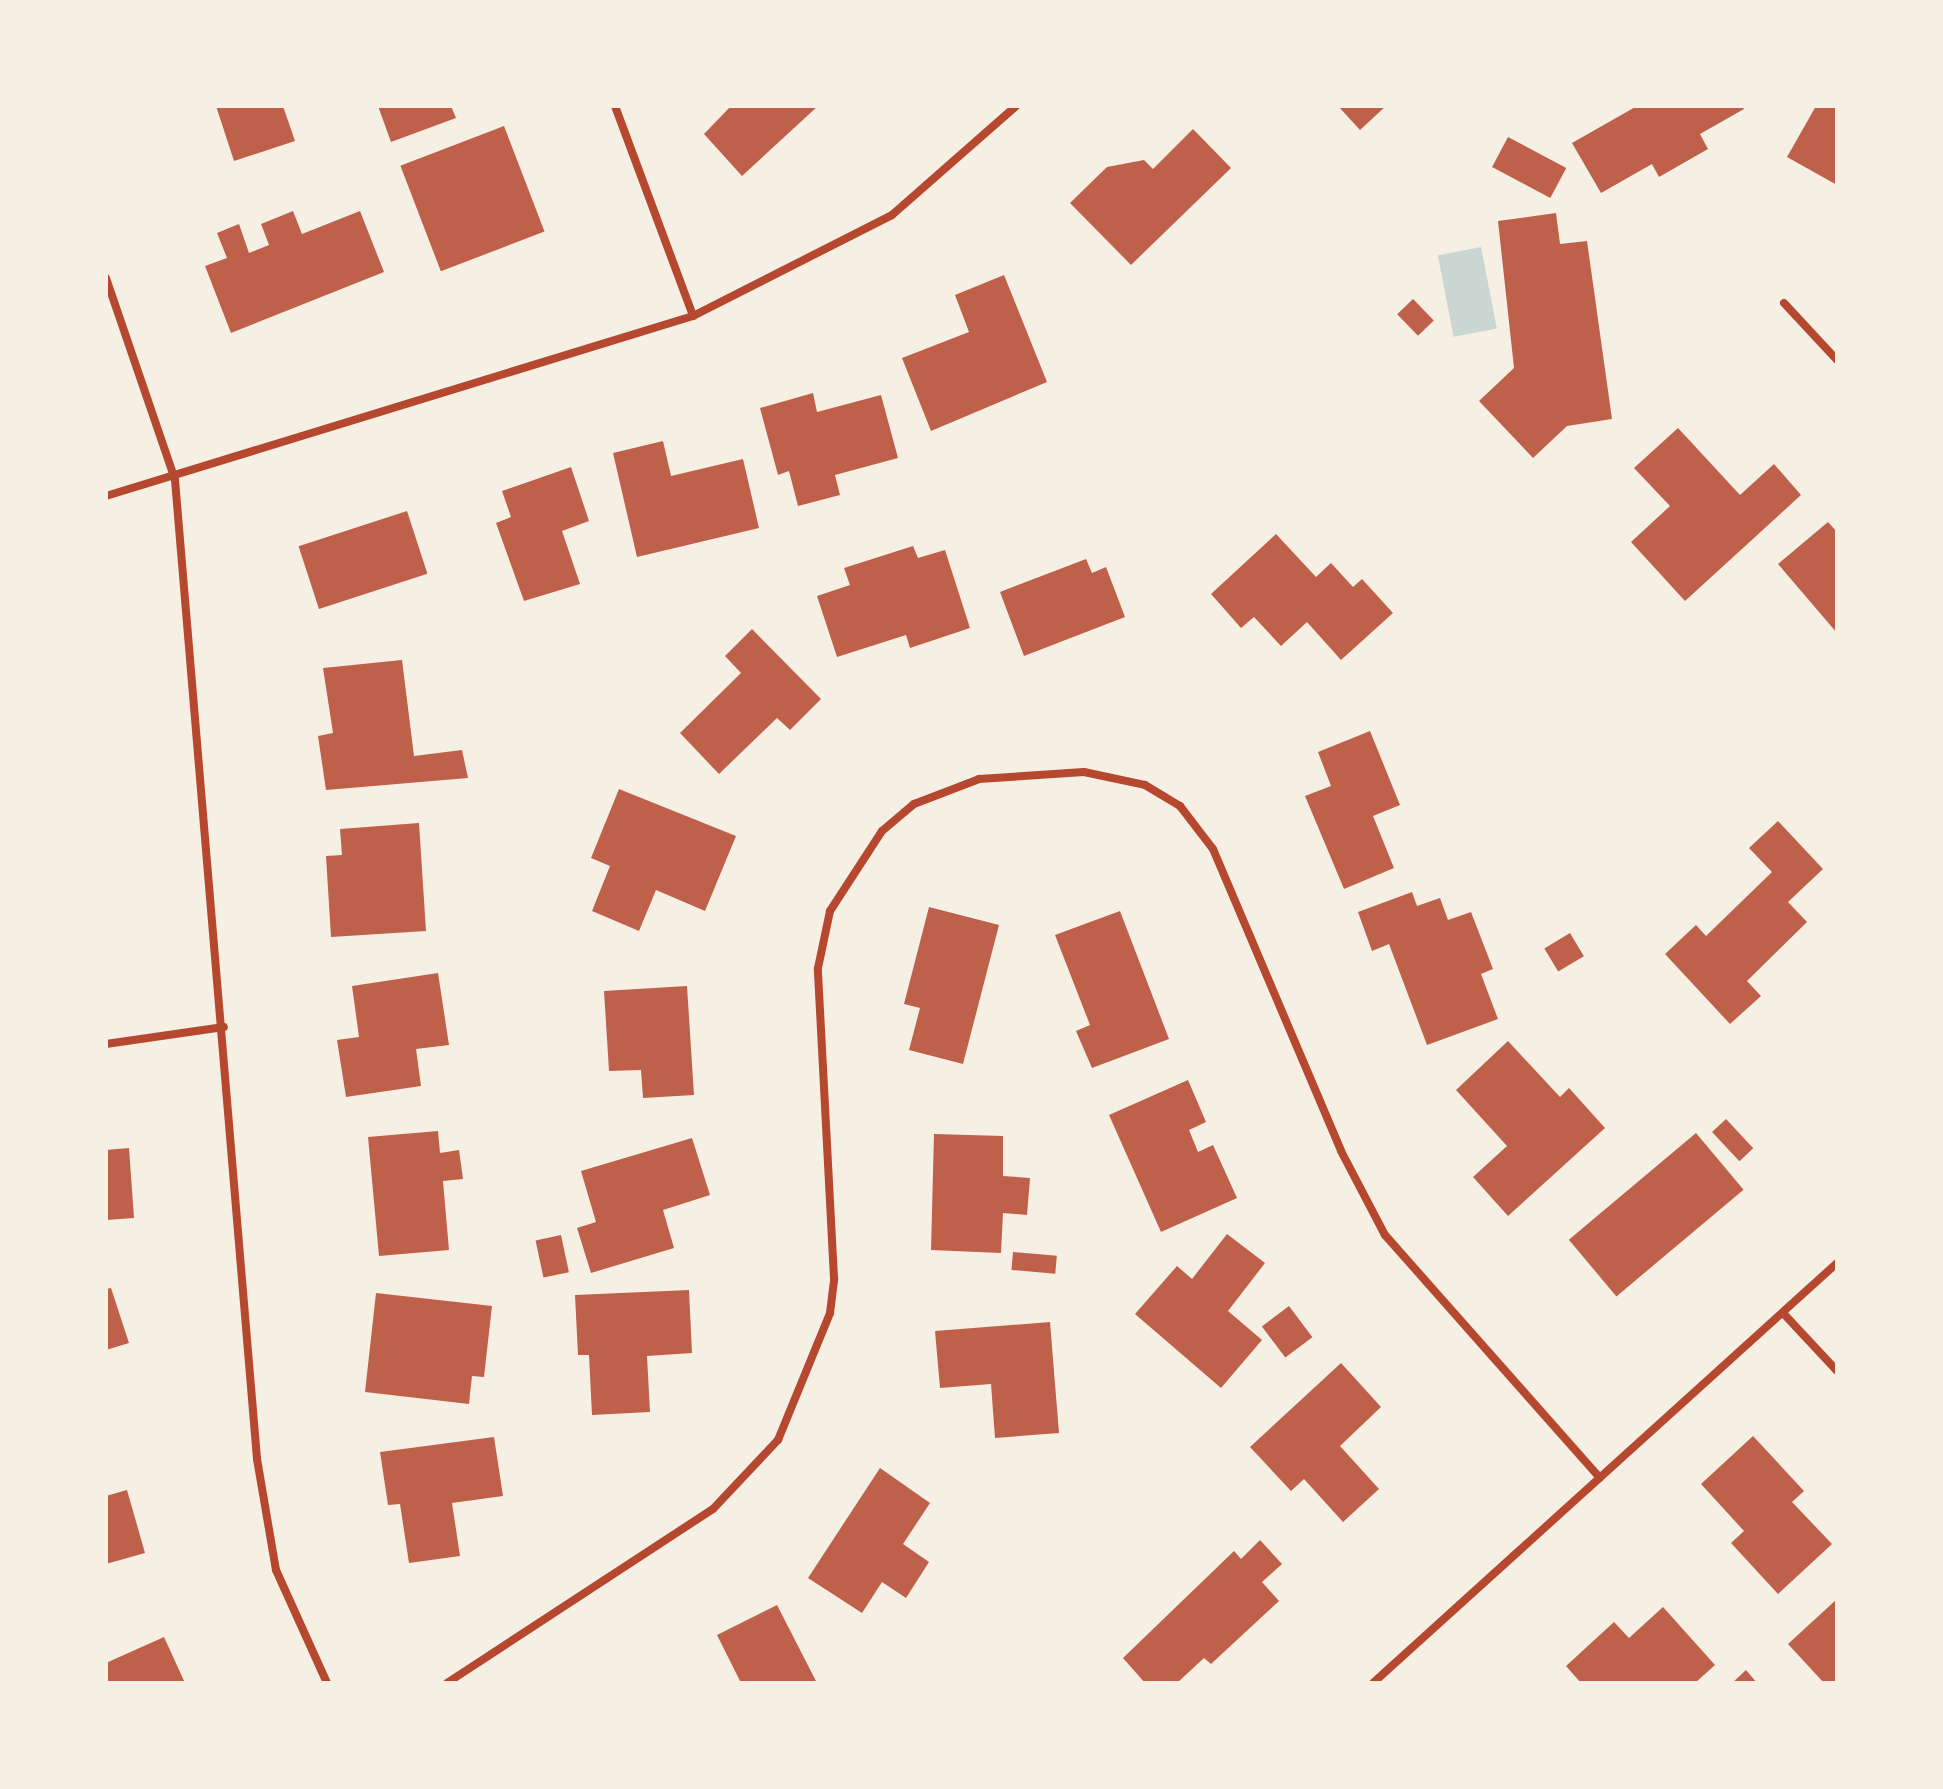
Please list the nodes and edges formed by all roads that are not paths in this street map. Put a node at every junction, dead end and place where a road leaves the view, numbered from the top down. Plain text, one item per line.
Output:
1 (615, 106) edge
2 (1016, 106) edge
3 (106, 278) edge
4 (1784, 303) dead end
5 (693, 316) junction
6 (1837, 360) edge
7 (175, 480) junction
8 (106, 496) edge
9 (224, 1027) junction
10 (106, 1044) edge
11 (1837, 1263) edge
12 (1783, 1313) junction
13 (1837, 1371) edge
14 (1600, 1478) junction
15 (327, 1683) edge
16 (447, 1683) edge
17 (1373, 1683) edge

1 - 5 street
2 - 5 street
3 - 7 street
4 - 6 street
5 - 7 street
7 - 8 street
7 - 9 street
9 - 10 street
9 - 15 street
11 - 12 street
12 - 13 street
12 - 14 street
14 - 16 street
14 - 17 street

